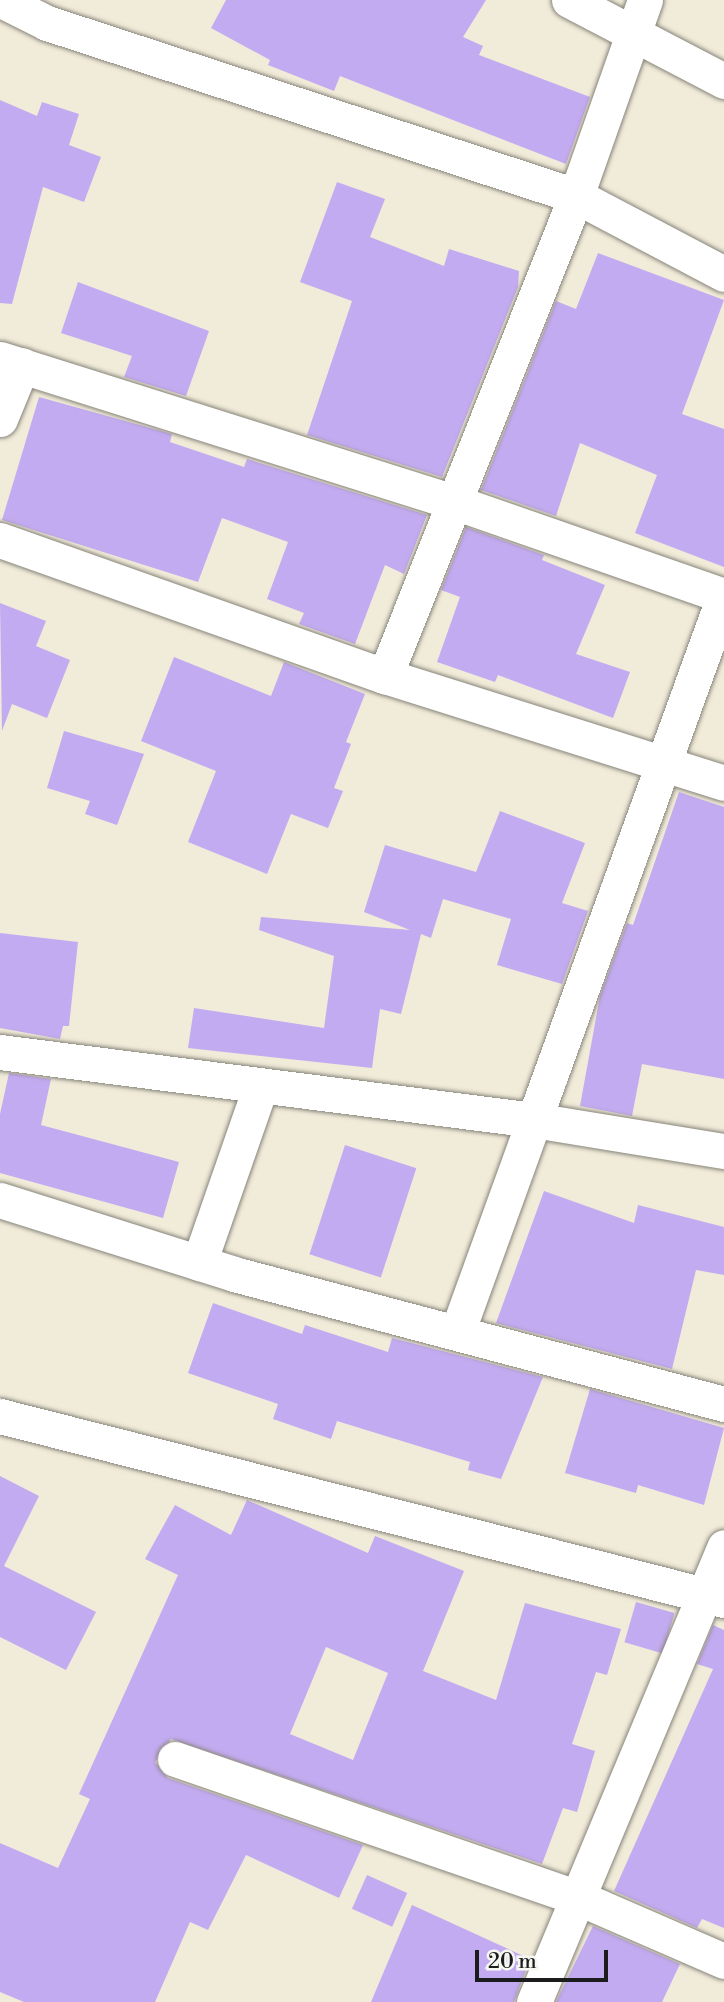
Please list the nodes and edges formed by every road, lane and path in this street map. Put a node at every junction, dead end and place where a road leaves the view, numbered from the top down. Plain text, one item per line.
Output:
1 (1, 0) edge
2 (569, 0) edge
3 (645, 0) edge
4 (633, 33) junction
5 (724, 80) edge
6 (576, 196) junction
7 (724, 274) edge
8 (11, 362) edge
9 (0, 419) edge
10 (457, 503) junction
11 (0, 540) edge
12 (724, 596) edge
13 (385, 677) junction
14 (660, 763) junction
15 (724, 783) edge
16 (0, 1052) edge
17 (260, 1088) junction
18 (534, 1120) junction
19 (724, 1151) edge
20 (0, 1200) edge
21 (199, 1263) junction
22 (458, 1330) junction
23 (724, 1404) edge
24 (0, 1416) edge
25 (724, 1547) edge
26 (712, 1593) edge
27 (175, 1759) dead end
28 (579, 1898) junction
29 (724, 1961) edge
30 (534, 2002) edge

1 - 6 street
2 - 4 street
3 - 4 street
4 - 5 street
4 - 6 street
6 - 7 street
6 - 10 street
8 - 9 street
8 - 10 street
10 - 12 street
10 - 13 street
11 - 13 street
12 - 14 street
13 - 14 street
14 - 15 street
14 - 18 street
16 - 17 street
17 - 18 street
17 - 21 street
18 - 19 street
18 - 22 street
20 - 21 street
21 - 22 street
22 - 23 street
24 - 26 street
25 - 26 street
26 - 28 street
27 - 28 street
28 - 29 street
28 - 30 street

